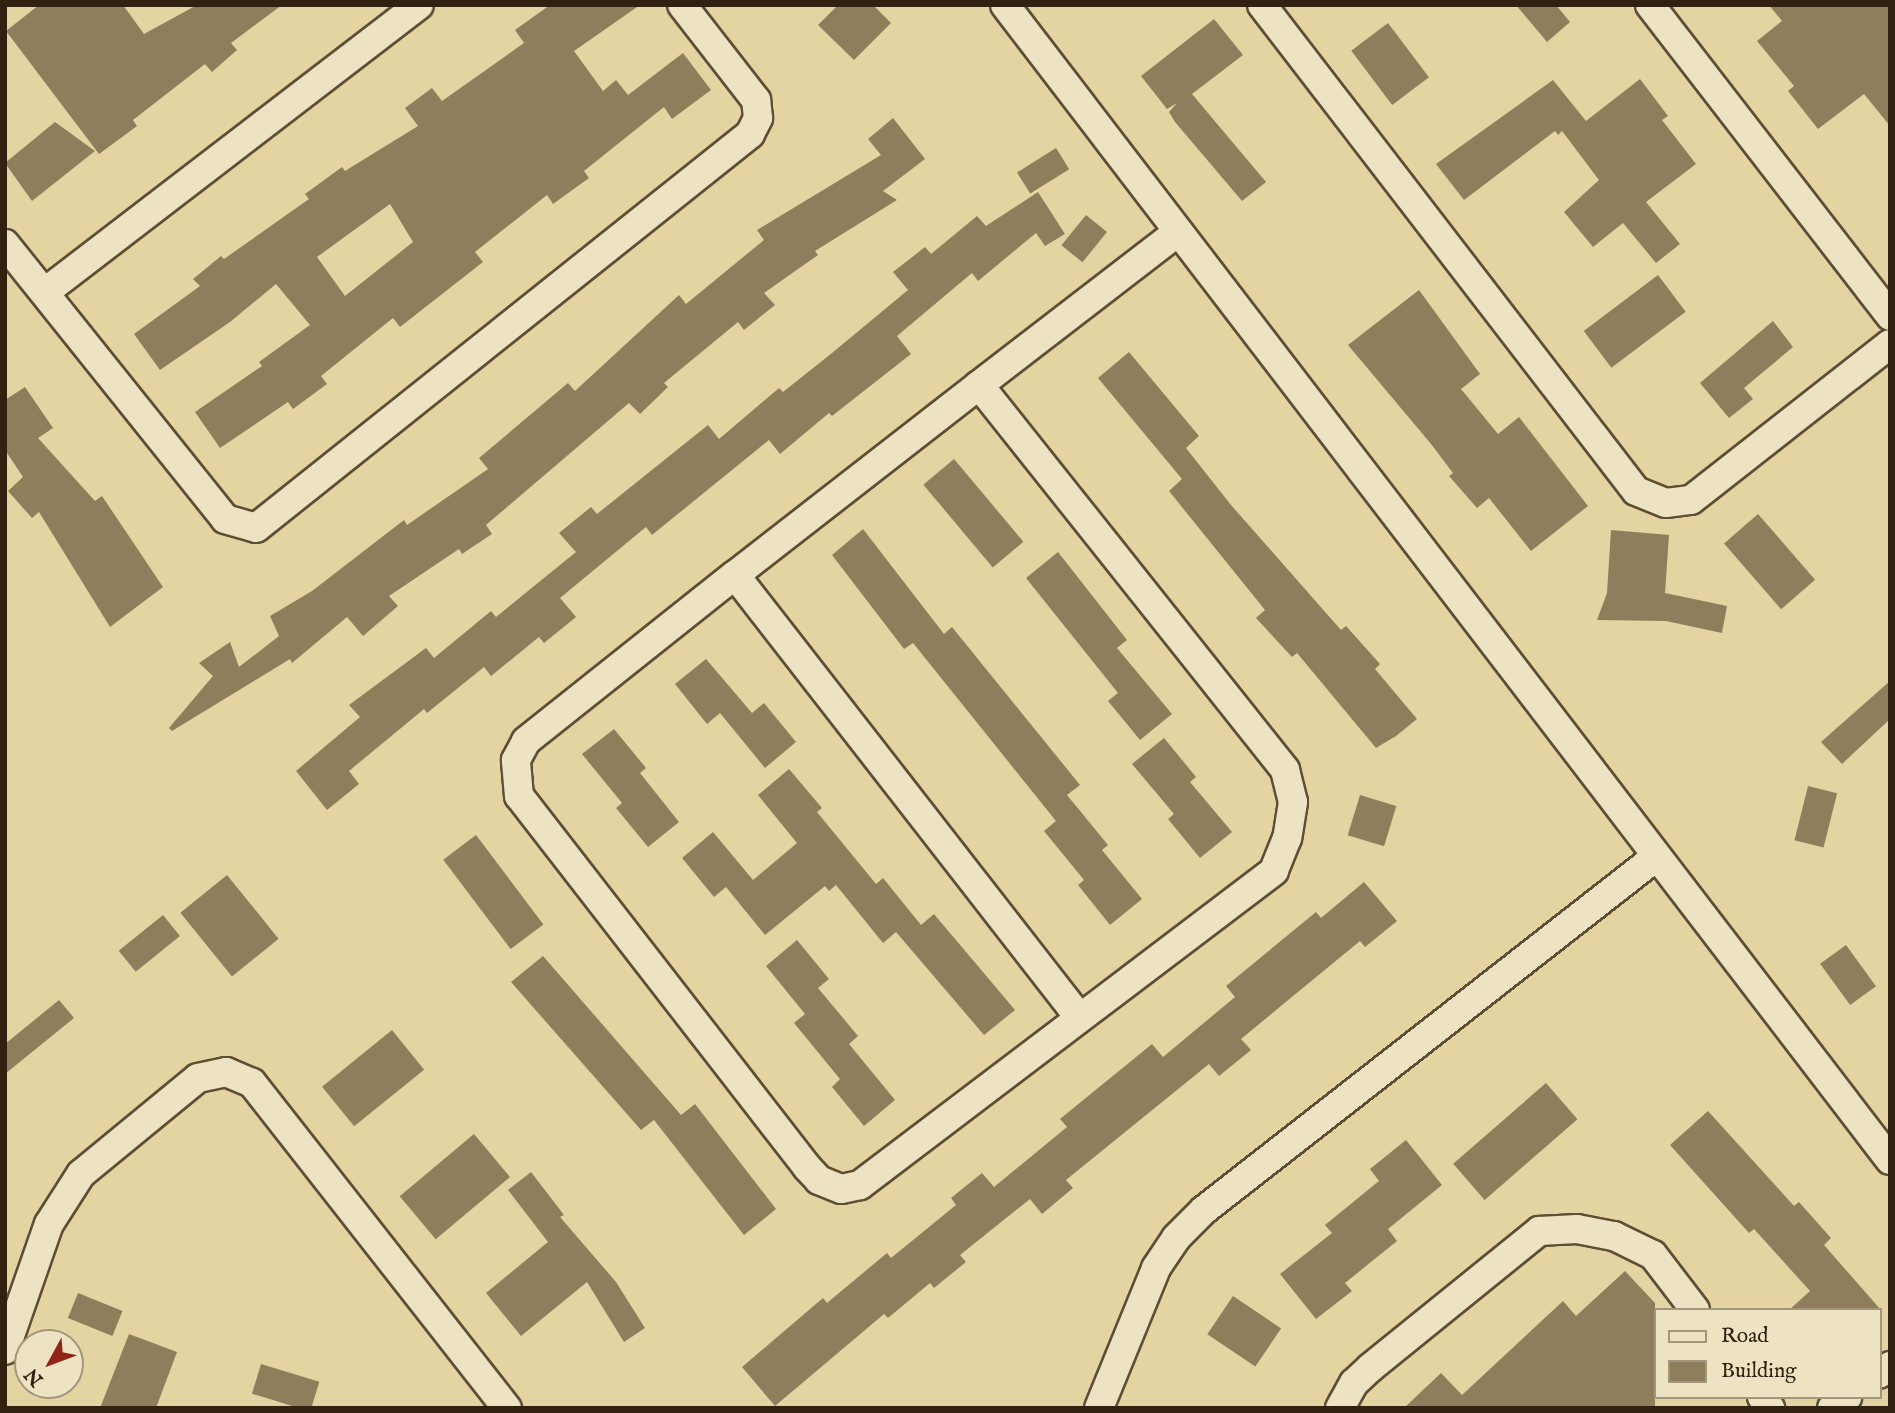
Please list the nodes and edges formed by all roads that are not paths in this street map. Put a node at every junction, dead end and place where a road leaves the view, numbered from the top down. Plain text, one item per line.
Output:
1 (419, 5) edge
2 (682, 5) edge
3 (1005, 5) edge
4 (1262, 5) edge
5 (1650, 5) edge
6 (1178, 232) junction
7 (5, 244) edge
8 (45, 292) junction
9 (1890, 316) edge
10 (1890, 344) edge
11 (979, 385) junction
12 (735, 575) junction
13 (1656, 857) junction
14 (1079, 1017) junction
15 (1890, 1160) edge
16 (1693, 1308) edge
17 (5, 1350) edge
18 (507, 1408) edge
19 (1100, 1408) edge
20 (1340, 1408) edge

1 - 8 street
2 - 8 street
3 - 6 street
4 - 10 street
5 - 9 street
6 - 11 street
6 - 13 street
7 - 8 street
11 - 12 street
11 - 14 street
12 - 14 street
12 - 14 street
13 - 15 street
13 - 19 street
16 - 20 street
17 - 18 street

